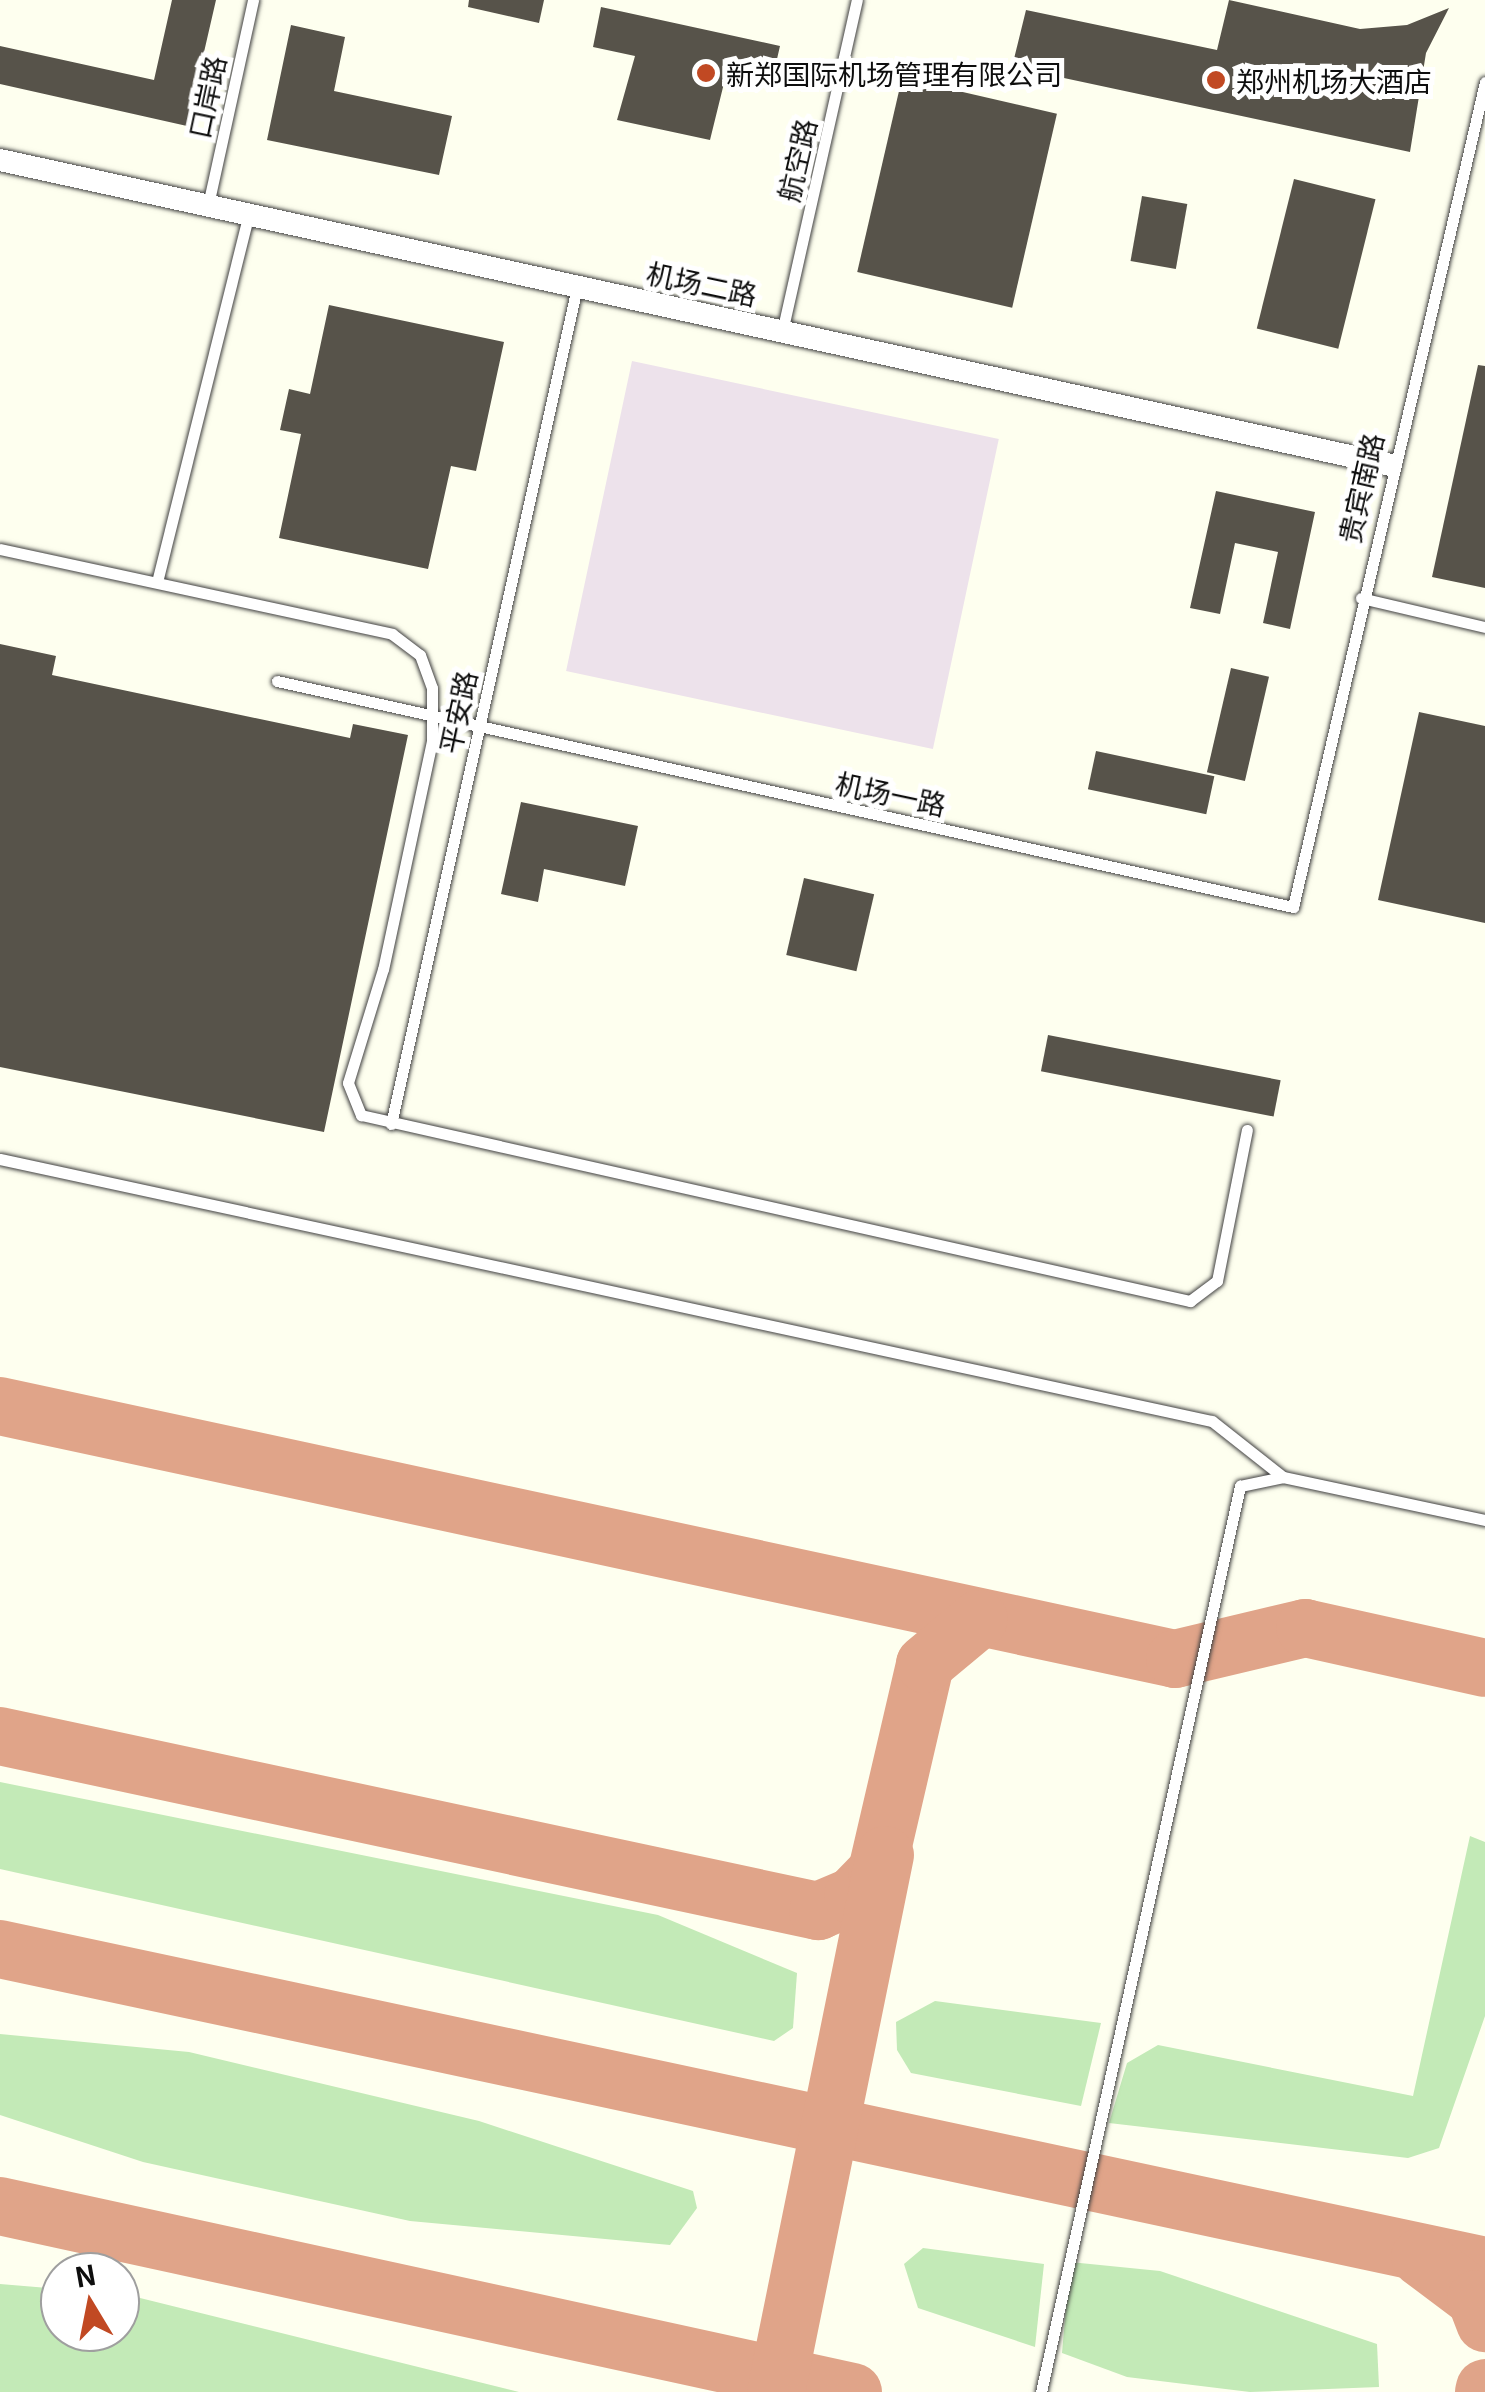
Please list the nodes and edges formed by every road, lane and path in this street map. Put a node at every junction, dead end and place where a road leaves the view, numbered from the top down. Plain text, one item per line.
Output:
1 (253, 0) edge
2 (858, 0) edge
3 (1485, 82) edge
4 (0, 160) edge
5 (208, 205) junction
6 (249, 214) junction
7 (577, 287) junction
8 (782, 332) junction
9 (1391, 465) junction
10 (0, 549) edge
11 (157, 582) junction
12 (1361, 598) junction
13 (1485, 626) edge
14 (276, 681) dead end
15 (434, 717) junction
16 (479, 728) junction
17 (1293, 907) joint
18 (391, 1124) junction
19 (1247, 1130) dead end
20 (0, 1158) edge
21 (1283, 1477) junction
22 (1485, 1520) edge
23 (1041, 2392) edge

1 - 5 lane, 口岸路
2 - 8 lane, 航空路
3 - 9 lane, 贵宾南路
4 - 5 street, 机场二路
5 - 6 street, 机场二路
6 - 7 street, 机场二路
6 - 11 lane
7 - 8 street, 机场二路
7 - 16 lane, 平安路
8 - 9 street, 机场二路
9 - 12 lane, 贵宾南路
10 - 11 lane
11 - 15 lane
12 - 13 lane
12 - 17 lane, 贵宾南路
14 - 15 lane, 机场一路
15 - 16 lane, 机场一路
15 - 18 lane
16 - 17 lane, 机场一路
16 - 18 lane, 平安路
18 - 19 lane
20 - 21 lane
21 - 22 lane
21 - 23 lane

